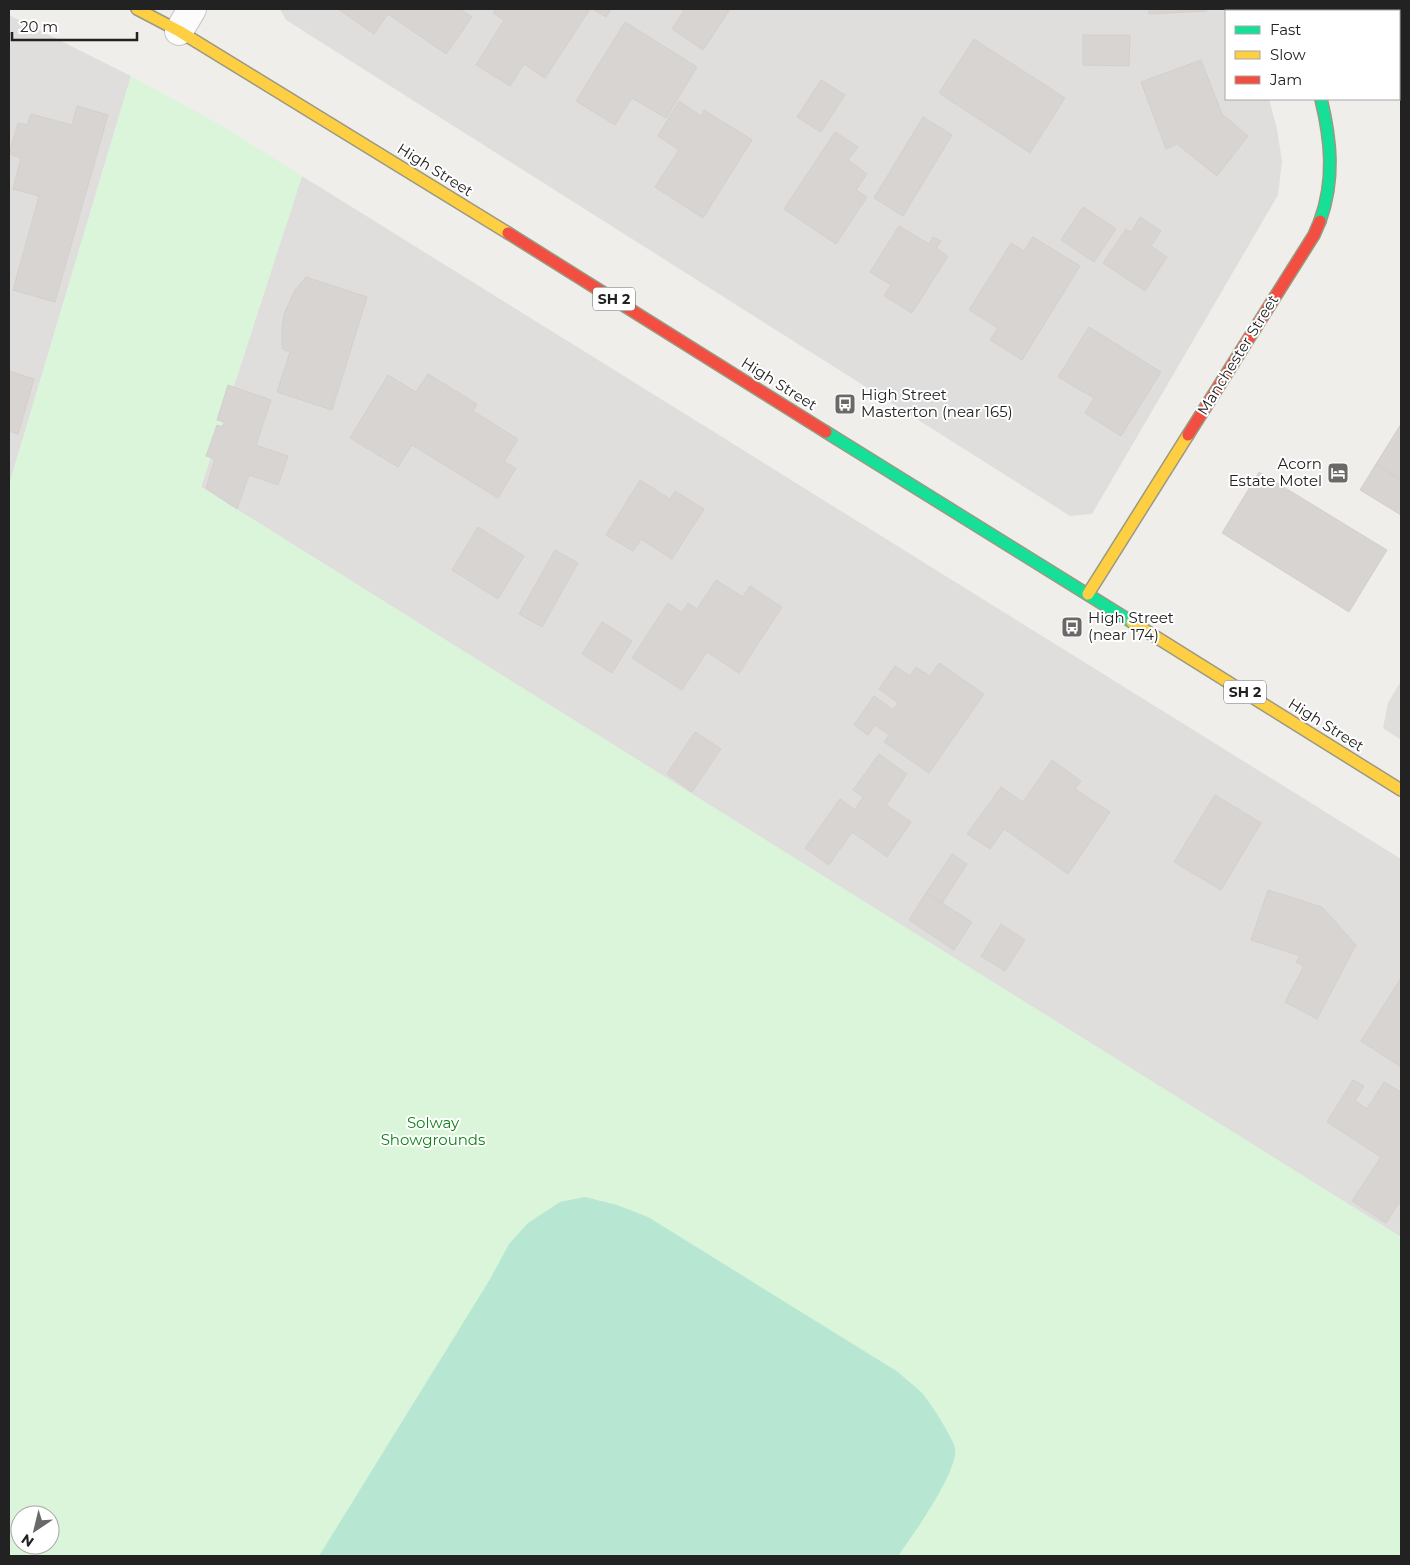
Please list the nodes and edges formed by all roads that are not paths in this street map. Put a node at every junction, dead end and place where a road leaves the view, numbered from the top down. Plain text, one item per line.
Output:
1 (137, 9) edge
2 (186, 20) edge
3 (1321, 100) edge
4 (1088, 594) junction
5 (1401, 790) edge

1 - 2 main road, High Street / SH 2
2 - 4 main road, High Street / SH 2
3 - 4 main road, Manchester Street
4 - 5 main road, High Street / SH 2

